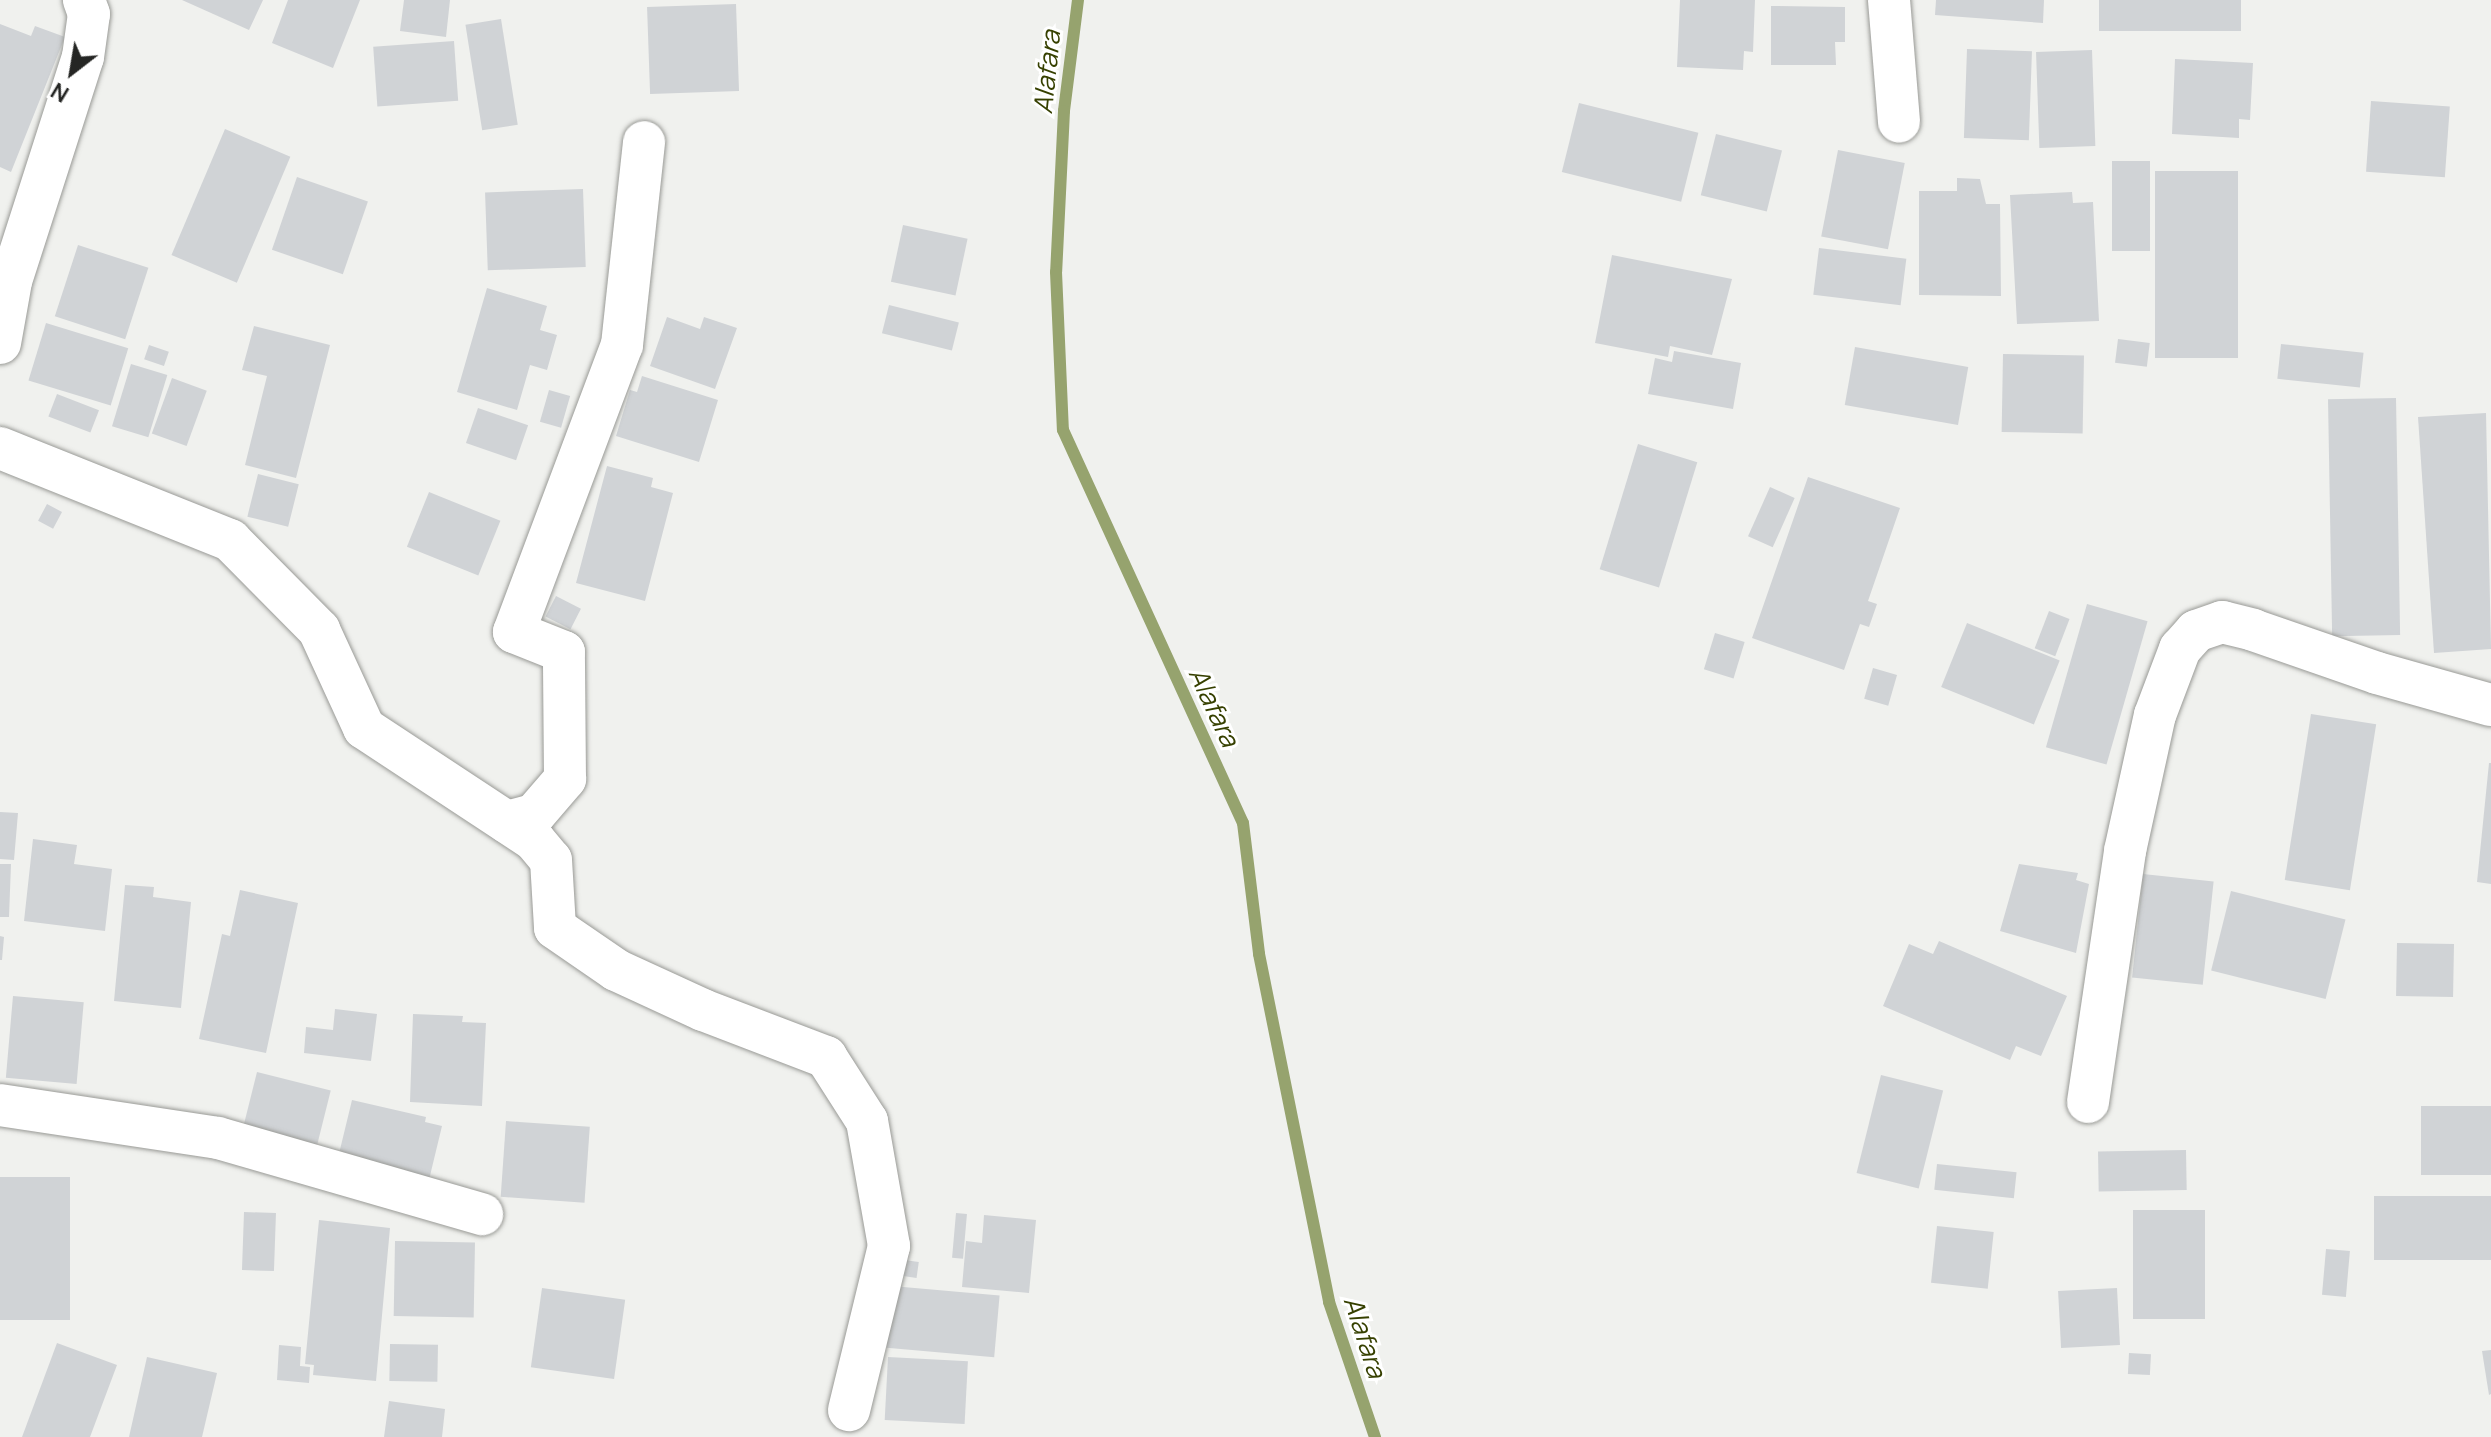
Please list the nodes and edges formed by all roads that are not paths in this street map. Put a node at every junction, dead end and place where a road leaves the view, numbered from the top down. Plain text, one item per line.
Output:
1 (84, 0) edge
2 (1889, 0) edge
3 (1899, 122) dead end
4 (644, 142) dead end
5 (0, 343) edge
6 (1, 452) edge
7 (2491, 705) edge
8 (507, 822) junction
9 (2088, 1102) dead end
10 (0, 1105) edge
11 (482, 1214) dead end
12 (849, 1410) dead end

1 - 5 street
2 - 3 street
4 - 8 street
6 - 8 street
7 - 9 street
8 - 12 street
10 - 11 street

